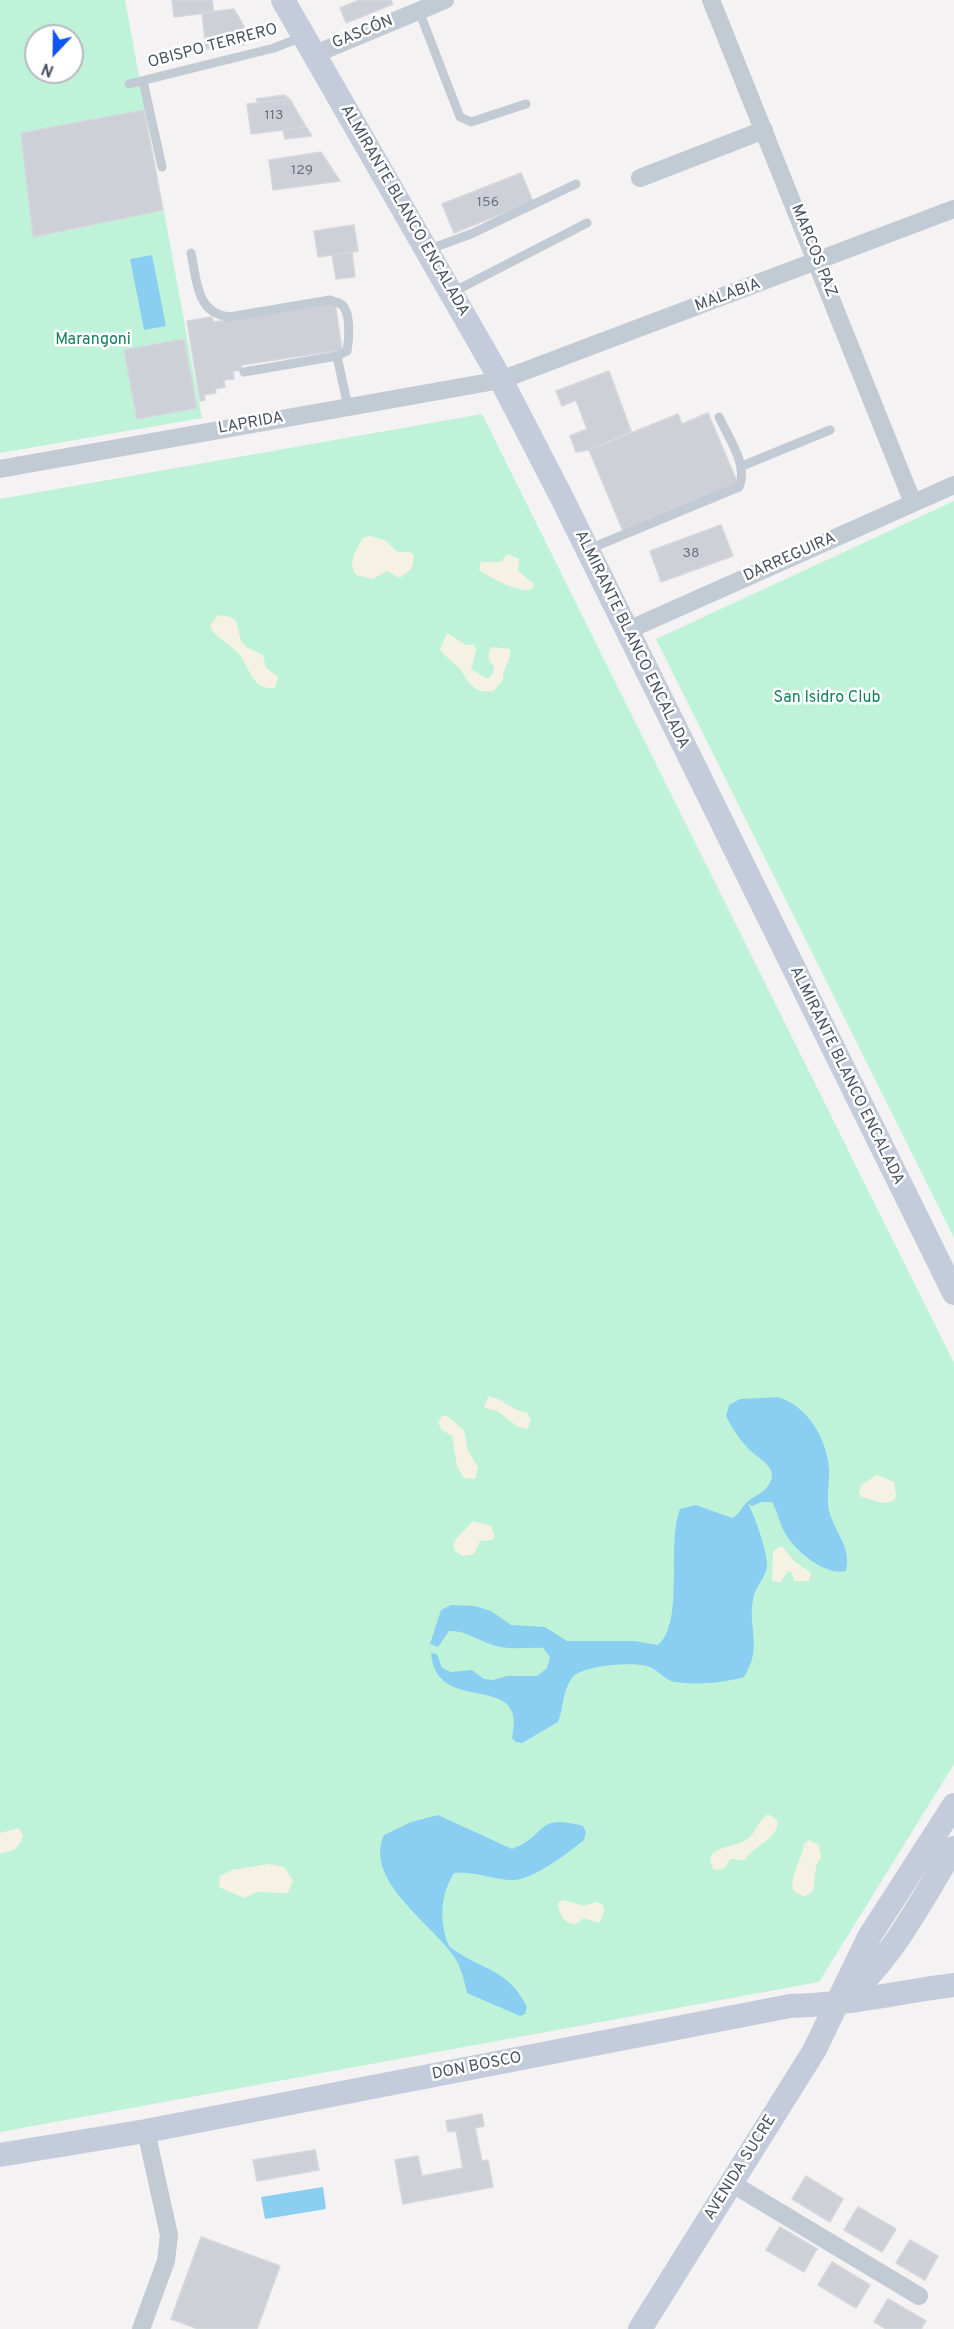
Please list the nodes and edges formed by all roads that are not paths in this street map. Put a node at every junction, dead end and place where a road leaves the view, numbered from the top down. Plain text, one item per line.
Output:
1 (283, 0) edge
2 (445, 0) edge
3 (711, 0) edge
4 (419, 11) junction
5 (309, 45) junction
6 (143, 81) junction
7 (129, 84) dead end
8 (526, 104) dead end
9 (764, 130) junction
10 (162, 167) dead end
11 (640, 178) dead end
12 (576, 184) dead end
13 (954, 209) edge
14 (587, 223) dead end
15 (427, 250) junction
16 (191, 253) dead end
17 (818, 263) junction
18 (451, 293) junction
19 (337, 356) junction
20 (244, 372) dead end
21 (501, 380) junction
22 (348, 407) junction
23 (719, 417) dead end
24 (830, 430) dead end
25 (742, 466) junction
26 (0, 468) edge
27 (954, 485) edge
28 (913, 504) junction
29 (587, 550) junction
30 (626, 631) junction
31 (954, 1293) edge
32 (954, 1805) edge
33 (954, 1848) edge
34 (954, 1984) edge
35 (838, 2005) junction
36 (146, 2131) junction
37 (0, 2155) edge
38 (732, 2183) junction
39 (919, 2296) dead end
40 (141, 2329) edge
41 (640, 2329) edge

1 - 5 main road, ALMIRANTE BLANCO ENCALADA
2 - 4 street, GASCÓN
3 - 9 street, MARCOS PAZ
4 - 5 street, GASCÓN
4 - 8 lane
5 - 6 lane, OBISPO TERRERO
5 - 15 main road, ALMIRANTE BLANCO ENCALADA
6 - 7 lane, OBISPO TERRERO
6 - 10 lane
9 - 11 street
9 - 17 street, MARCOS PAZ
12 - 15 lane
13 - 17 street, MALABIA
14 - 18 lane
15 - 18 main road, ALMIRANTE BLANCO ENCALADA
16 - 19 lane
17 - 21 street, MALABIA
17 - 28 street, MARCOS PAZ
18 - 21 main road, ALMIRANTE BLANCO ENCALADA
19 - 20 lane
19 - 22 lane
21 - 22 street, LAPRIDA
21 - 29 main road, ALMIRANTE BLANCO ENCALADA
22 - 26 street, LAPRIDA
23 - 25 lane
24 - 25 lane
25 - 29 lane
27 - 28 street, DARREGUIRA
28 - 30 street, DARREGUIRA
29 - 30 main road, ALMIRANTE BLANCO ENCALADA
30 - 31 main road, ALMIRANTE BLANCO ENCALADA
32 - 35 main road, AVENIDA SUCRE
33 - 35 main road, AVENIDA SUCRE
34 - 35 main road, DON BOSCO
35 - 36 main road, DON BOSCO
35 - 38 main road, AVENIDA SUCRE
36 - 37 main road, DON BOSCO
36 - 40 street
38 - 39 street
38 - 41 main road, AVENIDA SUCRE

